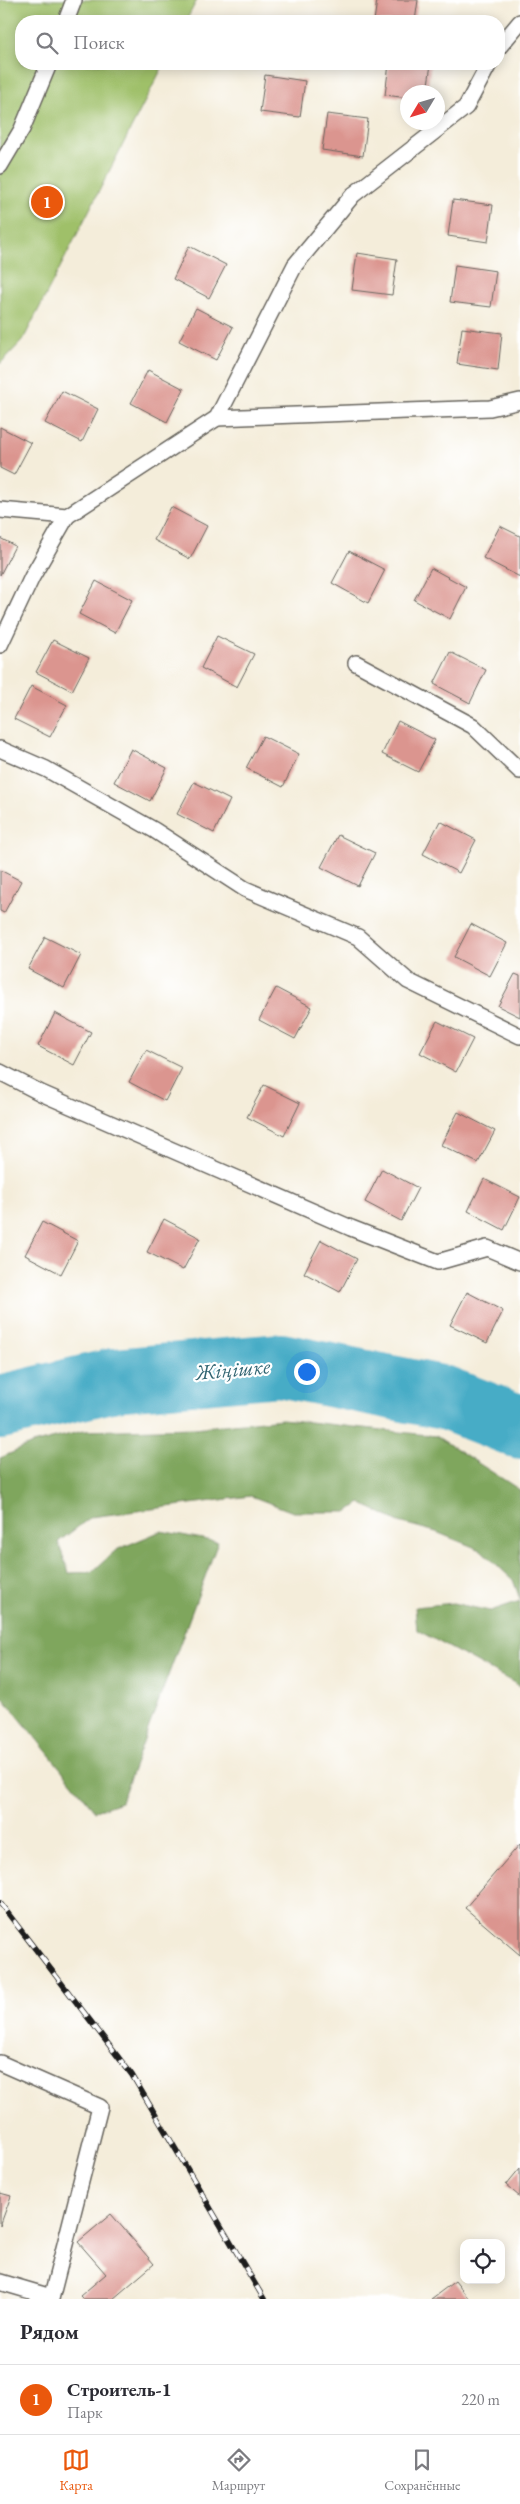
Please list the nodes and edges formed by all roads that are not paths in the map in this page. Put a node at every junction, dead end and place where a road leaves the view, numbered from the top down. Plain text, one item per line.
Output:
1 (74, 0) edge
2 (68, 15) edge
3 (520, 22) edge
4 (505, 40) edge
5 (46, 70) edge
6 (486, 70) edge
7 (0, 166) edge
8 (520, 401) edge
9 (217, 418) junction
10 (0, 510) edge
11 (67, 516) junction
12 (0, 645) edge
13 (356, 663) dead end
14 (0, 749) edge
15 (520, 772) edge
16 (520, 1036) edge
17 (0, 1072) edge
18 (520, 1262) edge
19 (0, 2063) edge
20 (0, 2282) edge
21 (51, 2298) edge

1 - 2 lane
3 - 4 lane
5 - 7 lane
6 - 9 lane
8 - 9 lane
9 - 11 lane
10 - 11 lane
11 - 12 lane
13 - 15 lane
14 - 16 lane
17 - 18 lane
19 - 21 lane
20 - 21 lane

